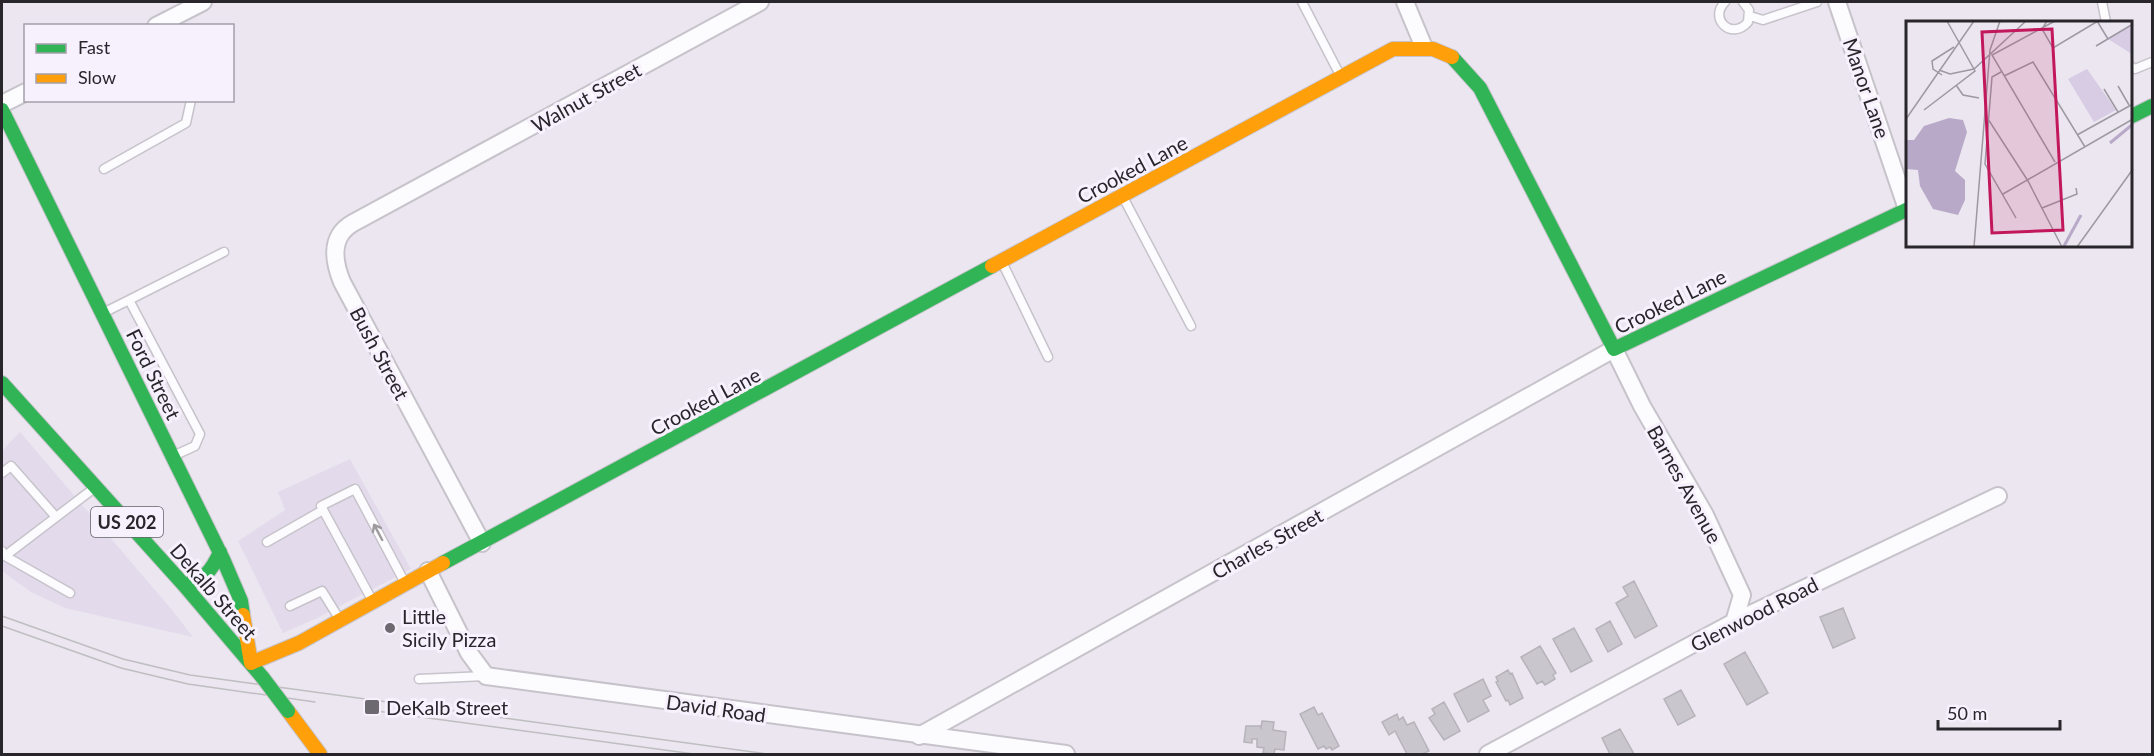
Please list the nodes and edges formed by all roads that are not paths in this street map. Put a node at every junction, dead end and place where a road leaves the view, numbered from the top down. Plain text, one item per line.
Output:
1 (203, 2) edge
2 (760, 2) edge
3 (1302, 2) edge
4 (1405, 2) edge
5 (1725, 2) edge
6 (1743, 2) edge
7 (1817, 2) edge
8 (1837, 2) edge
9 (2102, 2) edge
10 (1750, 16) junction
11 (175, 21) edge
12 (2106, 21) edge
13 (1423, 45) junction
14 (2152, 62) edge
15 (2133, 68) edge
16 (1341, 79) junction
17 (24, 93) edge
18 (191, 102) edge
19 (2, 104) edge
20 (2152, 106) edge
21 (2, 110) edge
22 (2133, 116) edge
23 (104, 168) dead end
24 (413, 193) joint
25 (1123, 196) junction
26 (1906, 203) edge
27 (1906, 210) edge
28 (224, 252) dead end
29 (1002, 262) junction
30 (129, 300) junction
31 (102, 313) junction
32 (1191, 326) dead end
33 (1614, 349) junction
34 (1048, 357) dead end
35 (2, 383) edge
36 (172, 456) junction
37 (2, 473) edge
38 (95, 487) junction
39 (1998, 496) dead end
40 (323, 510) junction
41 (56, 517) junction
42 (267, 542) dead end
43 (482, 543) junction
44 (220, 552) junction
45 (3, 554) edge
46 (428, 571) junction
47 (406, 583) junction
48 (184, 585) junction
49 (70, 593) dead end
50 (373, 602) junction
51 (290, 606) dead end
52 (340, 620) junction
53 (1734, 622) junction
54 (251, 663) junction
55 (486, 676) junction
56 (419, 679) dead end
57 (919, 736) junction
58 (320, 753) edge
59 (1066, 754) edge
60 (1488, 754) edge

1 - 11 street
2 - 24 street, Walnut Street
3 - 16 lane
4 - 13 street
5 - 10 lane
6 - 10 lane
7 - 10 lane
8 - 26 street, Manor Lane
9 - 12 lane
13 - 16 main road, Crooked Lane
13 - 33 main road, Crooked Lane
14 - 15 lane
16 - 25 main road, Crooked Lane
17 - 19 street
18 - 23 lane
20 - 22 main road
21 - 31 main road, Ford Street
24 - 43 street, Bush Street
25 - 29 main road, Crooked Lane
25 - 32 lane
27 - 33 main road, Crooked Lane
28 - 30 lane
29 - 34 lane
29 - 43 main road, Crooked Lane
30 - 31 lane
30 - 36 lane
31 - 36 main road, Ford Street
33 - 53 street, Barnes Avenue
33 - 57 street, Charles Street
35 - 38 main road, Dekalb Street / US 202
36 - 44 main road, Ford Street
37 - 41 lane
38 - 41 lane
38 - 48 main road, Dekalb Street / US 202
39 - 53 street, Glenwood Road
40 - 42 lane
47 -> 40 lane
40 - 50 lane
41 - 45 lane
43 - 46 main road, Crooked Lane
44 - 48 main road
44 - 54 main road, Ford Street
45 - 49 lane
46 - 47 main road, Crooked Lane
46 - 55 street
47 - 50 main road, Crooked Lane
48 - 54 main road, Dekalb Street / US 202
50 - 52 main road, Crooked Lane
51 - 52 lane
52 - 54 main road, Crooked Lane
53 - 60 street, Glenwood Road
54 - 58 main road, Dekalb Street / US 202, bridge
55 - 56 lane
55 - 57 street, David Road
57 - 59 street, David Road

